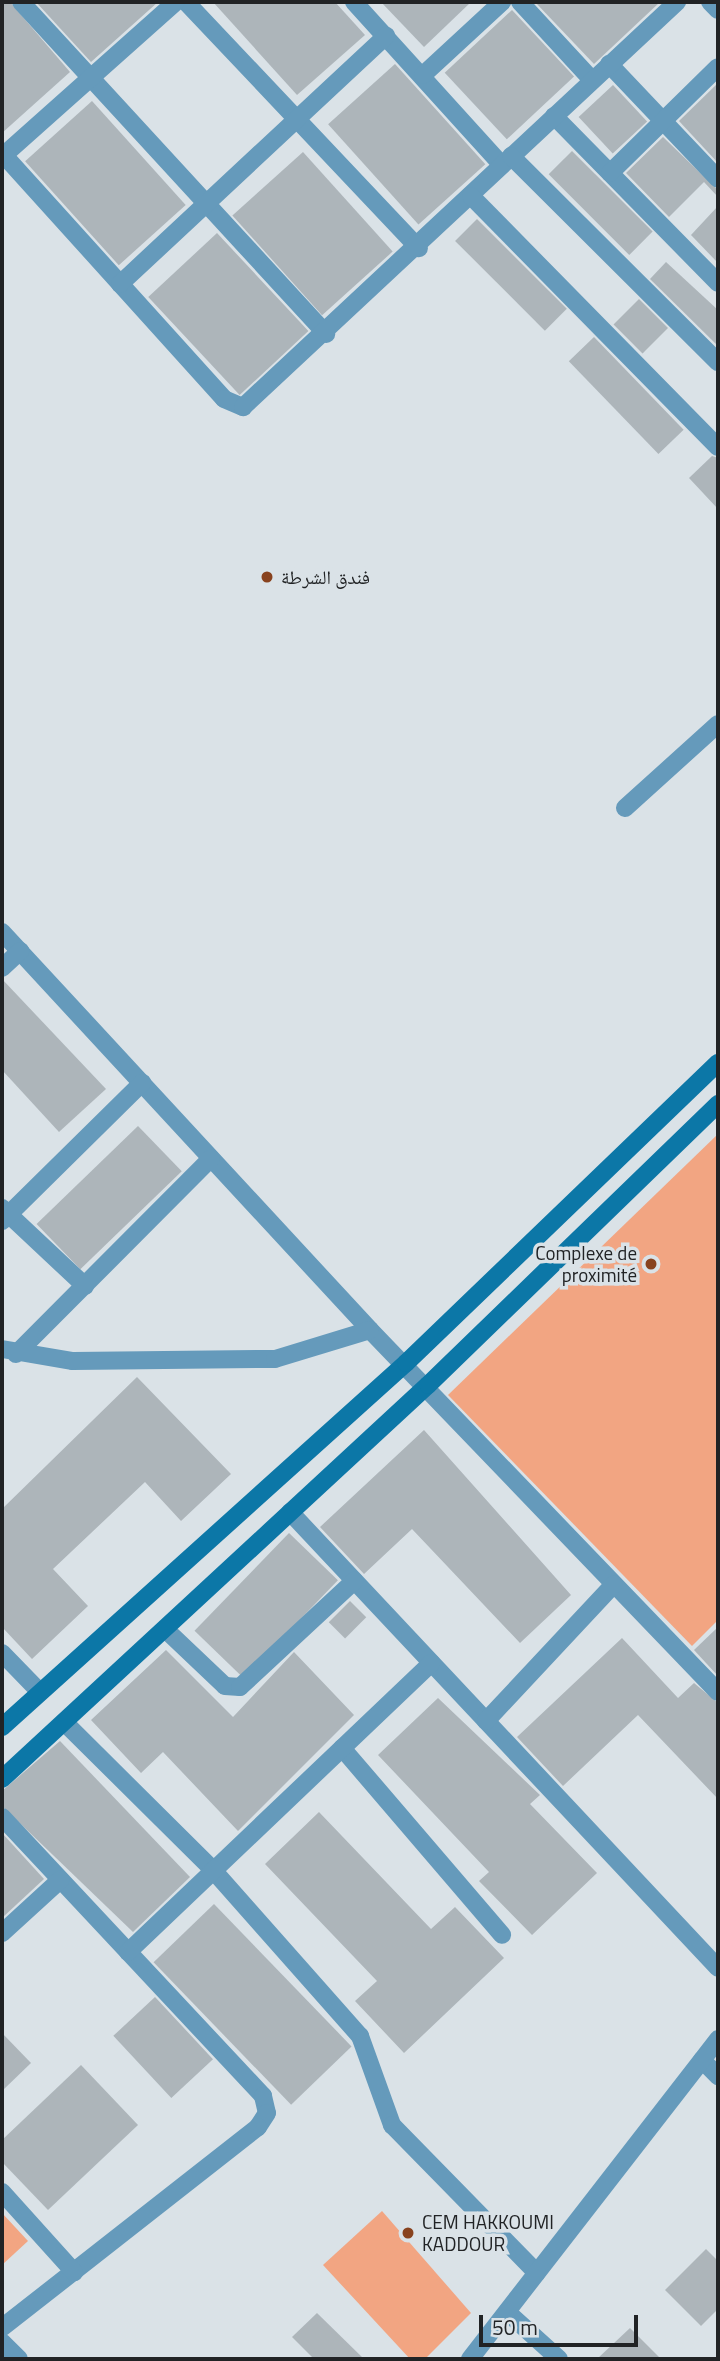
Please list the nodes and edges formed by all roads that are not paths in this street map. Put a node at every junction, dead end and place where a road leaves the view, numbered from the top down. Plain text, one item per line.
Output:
1 (21, 2) edge
2 (176, 2) edge
3 (186, 2) edge
4 (354, 2) edge
5 (502, 2) edge
6 (520, 2) edge
7 (677, 2) edge
8 (710, 2) edge
9 (718, 10) edge
10 (386, 36) junction
11 (609, 64) junction
12 (718, 66) edge
13 (423, 75) junction
14 (91, 78) junction
15 (592, 80) junction
16 (554, 116) junction
17 (295, 120) junction
18 (662, 120) junction
19 (3, 154) edge
20 (506, 161) junction
21 (610, 173) junction
22 (718, 179) edge
23 (471, 196) junction
24 (207, 205) junction
25 (419, 248) junction
26 (718, 283) edge
27 (120, 284) junction
28 (326, 334) junction
29 (718, 362) edge
30 (718, 447) edge
31 (718, 724) edge
32 (625, 808) dead end
33 (2, 932) edge
34 (20, 951) junction
35 (2, 968) edge
36 (716, 1070) edge
37 (142, 1083) junction
38 (718, 1104) edge
39 (211, 1158) junction
40 (4, 1214) edge
41 (85, 1286) junction
42 (370, 1330) junction
43 (9, 1351) edge
44 (406, 1363) junction
45 (428, 1385) junction
46 (290, 1512) junction
47 (354, 1581) junction
48 (614, 1584) junction
49 (166, 1630) junction
50 (2, 1653) edge
51 (431, 1663) junction
52 (38, 1691) junction
53 (718, 1692) edge
54 (486, 1721) junction
55 (64, 1722) junction
56 (2, 1727) edge
57 (342, 1748) junction
58 (2, 1779) edge
59 (2, 1817) edge
60 (214, 1870) junction
61 (60, 1880) junction
62 (2, 1934) edge
63 (502, 1935) dead end
64 (128, 1952) junction
65 (718, 1968) edge
66 (718, 2039) edge
67 (702, 2060) junction
68 (718, 2076) edge
69 (2, 2192) edge
70 (74, 2272) junction
71 (537, 2273) junction
72 (507, 2312) junction
73 (2, 2328) edge
74 (2, 2342) edge
75 (19, 2359) edge
76 (470, 2359) edge
77 (559, 2359) edge

1 - 14 street
2 - 14 street
3 - 17 street
4 - 10 street
5 - 13 street
6 - 15 street
7 - 11 street
8 - 9 street
10 - 13 street
10 - 17 street
11 - 15 street
11 - 18 street
12 - 18 street
13 - 20 street
14 - 19 street
14 - 24 street
15 - 16 street
16 - 20 street
16 - 21 street
17 - 24 street
17 - 25 street
18 - 21 street
18 - 22 street
19 - 27 street
20 - 23 street
20 - 29 street
21 - 26 street
23 - 25 street
23 - 30 street
24 - 27 street
24 - 28 street
25 - 28 street
27 - 28 street
31 - 32 street
33 - 34 street
34 - 35 street
34 - 37 street
36 - 44 street
37 - 39 street
37 - 40 street
38 - 45 street
39 - 41 street
39 - 42 street
40 - 41 street
41 - 43 street
42 - 43 street
42 - 44 street
44 - 45 street
44 - 52 street
45 - 46 street
45 - 48 street
46 - 47 street
46 - 49 street
47 - 49 street
47 - 51 street
48 - 53 street
48 - 54 street
49 - 55 street
50 - 52 street
51 - 54 street
51 - 57 street
52 - 56 street
54 - 65 street
55 - 58 street
55 - 60 street
57 - 60 street
57 - 63 street
59 - 61 street
60 - 64 street
60 - 71 street
61 - 62 street
61 - 64 street
64 - 70 street
66 - 67 street
67 - 68 street
67 - 71 street
69 - 70 street
70 - 73 street
71 - 72 street
72 - 76 street
72 - 77 street
74 - 75 street

